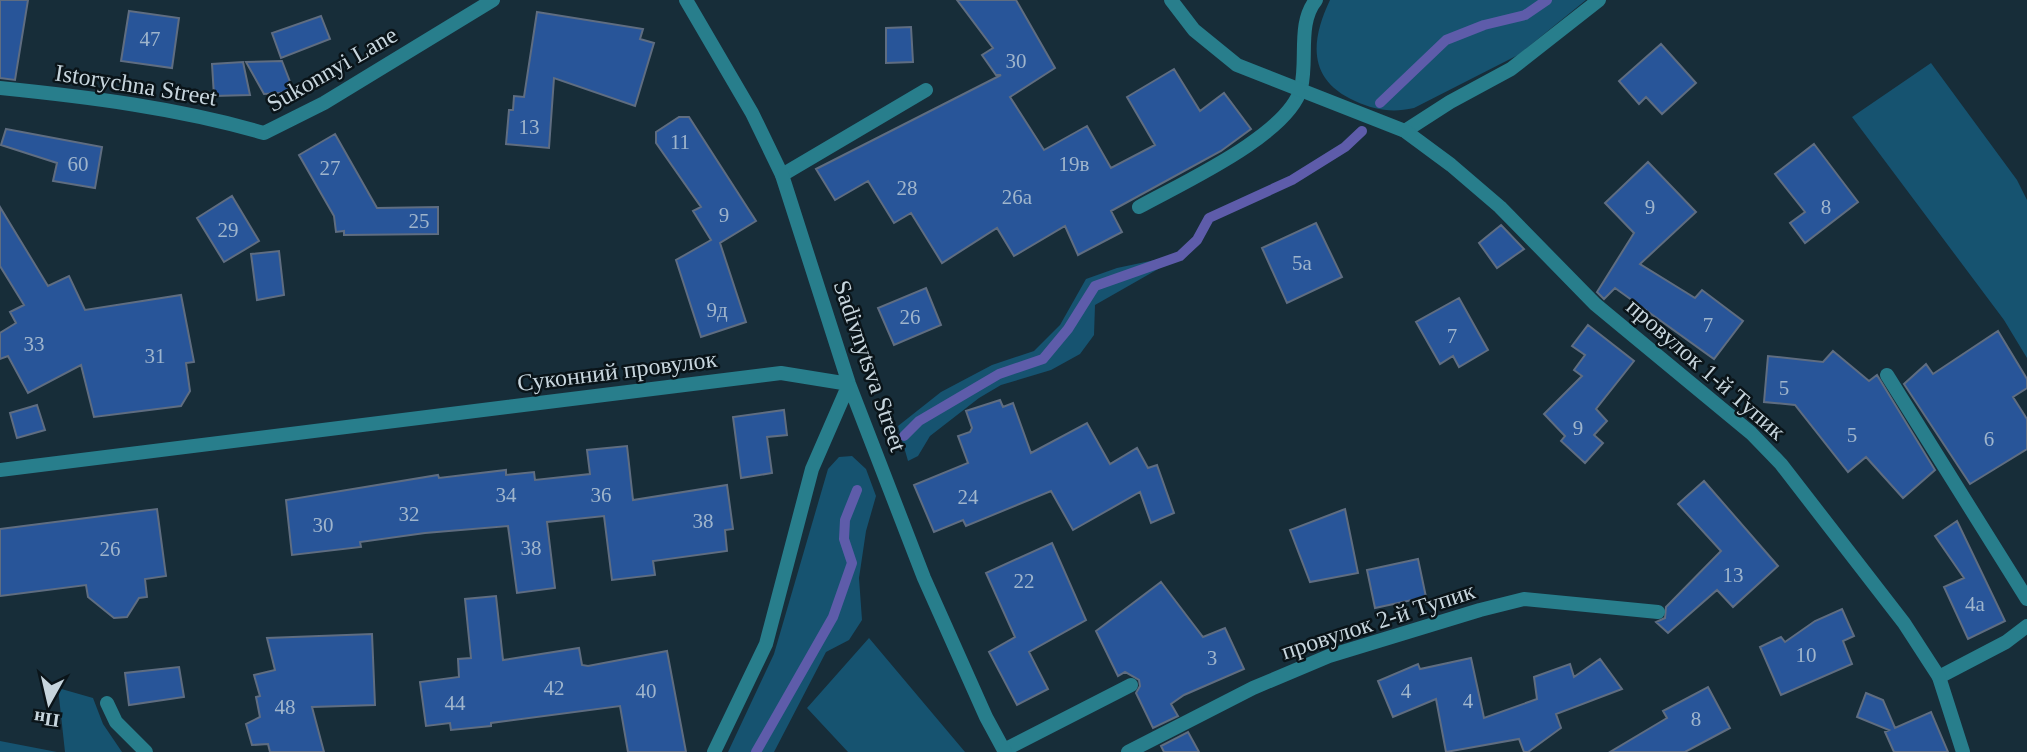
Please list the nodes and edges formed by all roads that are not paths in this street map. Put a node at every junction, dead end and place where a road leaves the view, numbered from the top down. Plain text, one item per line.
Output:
1 (493, 0) edge
2 (686, 0) edge
3 (1171, 0) edge
4 (1316, 0) edge
5 (1599, 0) edge
6 (0, 88) edge
7 (926, 90) dead end
8 (1300, 91) junction
9 (1405, 131) junction
10 (264, 133) joint
11 (782, 175) junction
12 (1139, 206) dead end
13 (1887, 375) dead end
14 (849, 384) junction
15 (0, 470) edge
16 (2027, 599) edge
17 (1658, 612) dead end
18 (2027, 626) edge
19 (1939, 677) junction
20 (1131, 685) dead end
21 (107, 703) dead end
22 (1004, 751) edge
23 (146, 752) edge
24 (714, 752) edge
25 (1128, 752) edge
26 (1963, 752) edge

1 - 10 street, Sukonnyi Lane
2 - 11 street, Sadivnytsva Street
3 - 8 street
4 - 8 street
5 - 9 street
6 - 10 street, Istorychna Street
7 - 11 street
8 - 9 street, провулок 1-й Тупик
8 - 12 street
9 - 19 street, провулок 1-й Тупик
11 - 14 street, Sadivnytsva Street
13 - 16 street
14 - 15 street, Суконний провулок
14 - 22 street, Sadivnytsva Street
14 - 24 street
17 - 25 street, провулок 2-й Тупик
18 - 19 street
19 - 26 street, провулок 1-й Тупик
20 - 22 street
21 - 23 street

